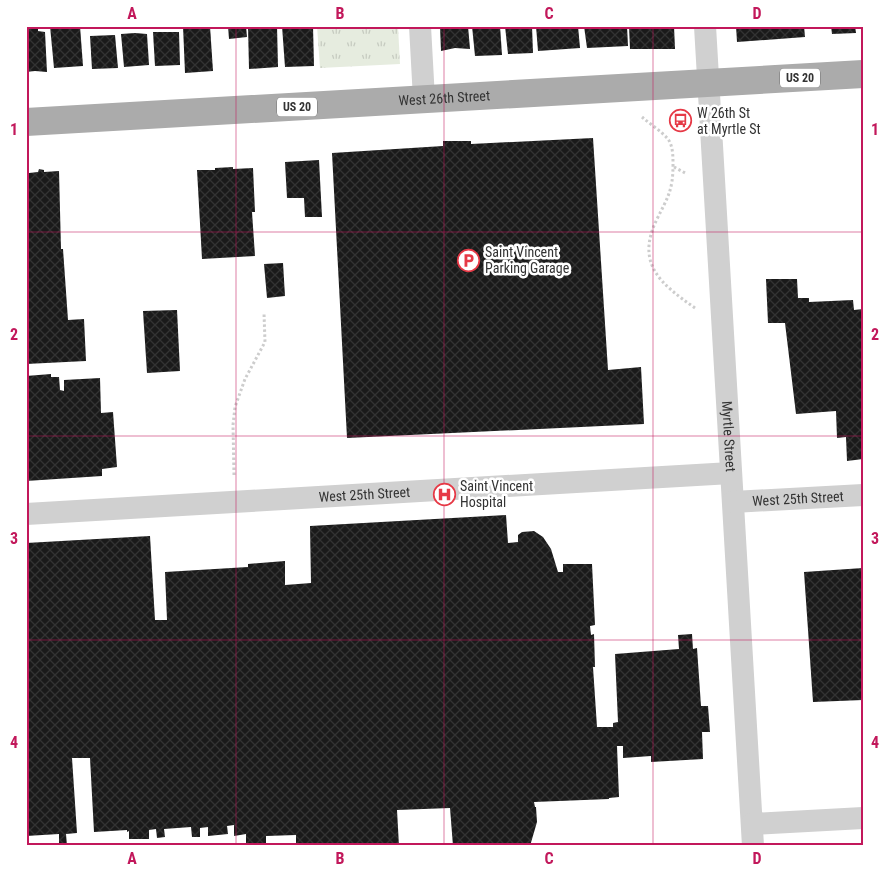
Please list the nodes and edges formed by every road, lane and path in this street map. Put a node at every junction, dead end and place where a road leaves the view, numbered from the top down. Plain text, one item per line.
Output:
1 (420, 26) edge
2 (705, 26) edge
3 (863, 74) edge
4 (708, 83) junction
5 (424, 99) junction
6 (642, 117) dead end
7 (26, 122) edge
8 (673, 167) junction
9 (686, 174) dead end
10 (696, 308) dead end
11 (264, 313) dead end
12 (732, 473) junction
13 (234, 475) dead end
14 (863, 495) edge
15 (733, 502) junction
16 (26, 514) edge
17 (863, 818) edge
18 (753, 835) edge

1 - 5 street
2 - 4 street, Myrtle Street
3 - 4 main road, West 26th Street / US 20
4 - 5 main road, West 26th Street / US 20
4 - 12 street, Myrtle Street
5 - 7 main road, West 26th Street / US 20
6 - 8 path
8 - 9 path
8 - 10 path
11 - 13 path
12 - 15 street, Myrtle Street
12 - 16 street, West 25th Street
14 - 15 street, West 25th Street
15 - 18 street, Myrtle Street
17 - 18 street

